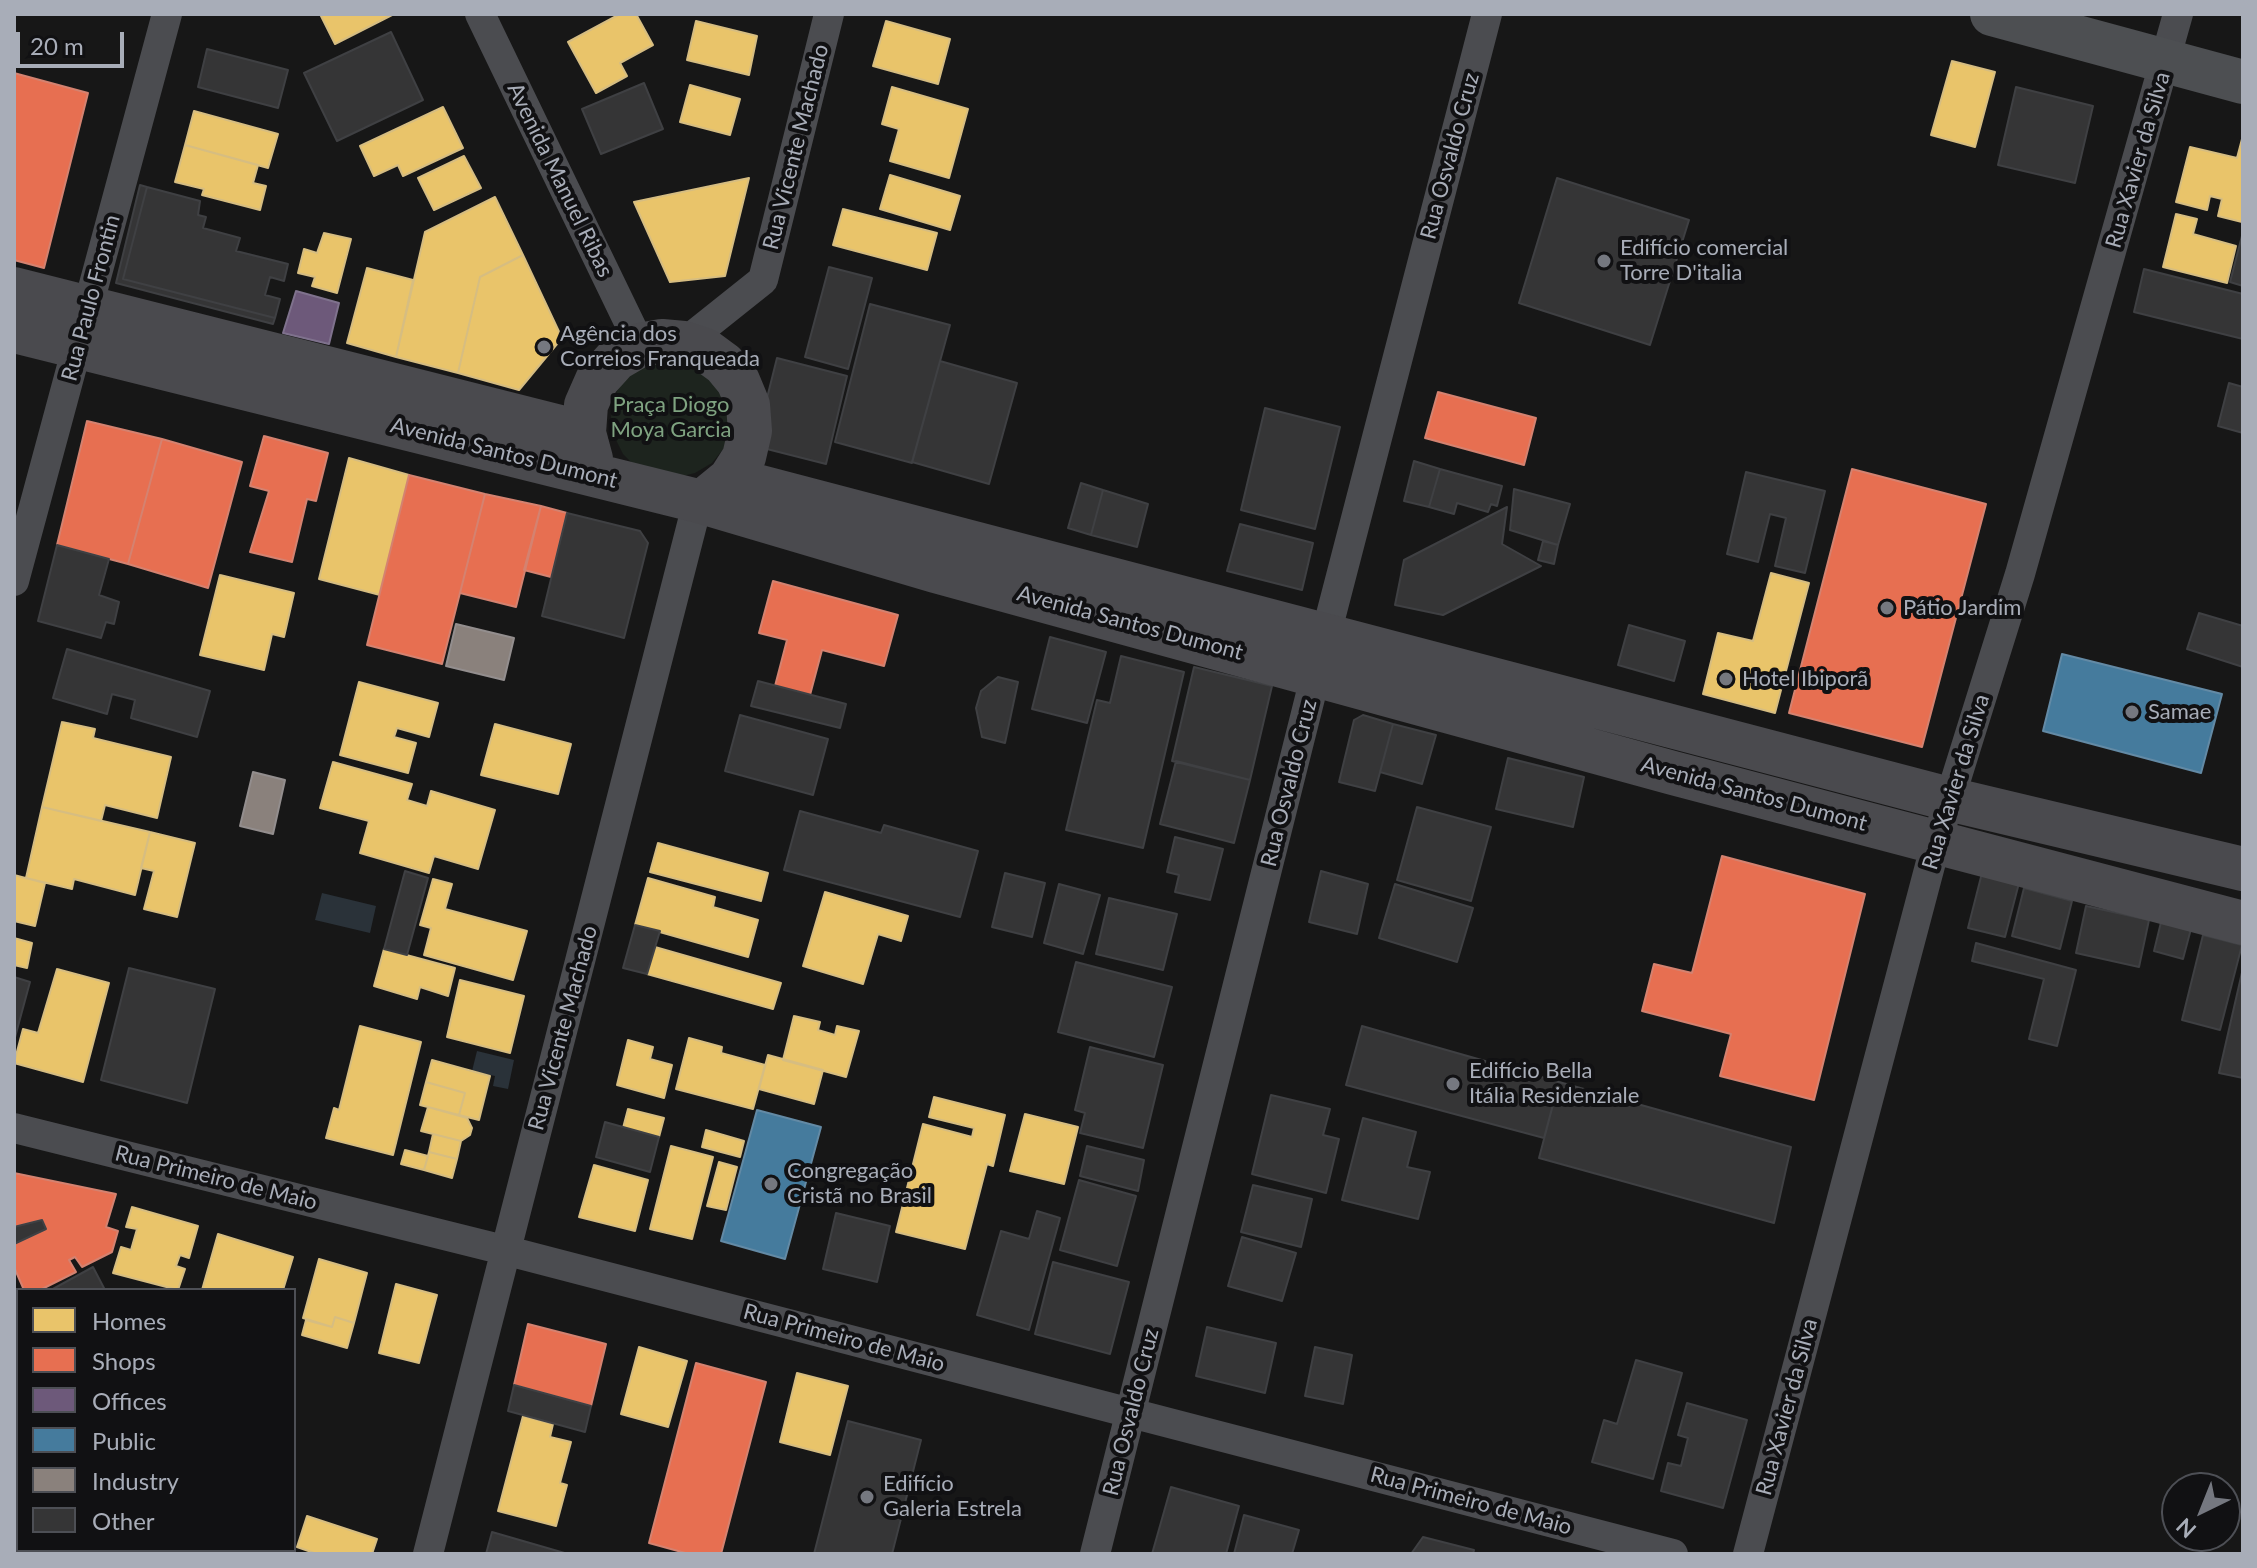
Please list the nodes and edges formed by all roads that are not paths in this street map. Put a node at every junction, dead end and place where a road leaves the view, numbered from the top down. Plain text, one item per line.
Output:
1 (167, 14) edge
2 (480, 14) edge
3 (829, 14) edge
4 (1487, 14) edge
5 (1992, 14) edge
6 (2178, 14) edge
7 (2166, 63) junction
8 (2243, 82) edge
9 (14, 289) edge
10 (83, 327) junction
11 (14, 331) edge
12 (684, 343) junction
13 (640, 345) junction
14 (584, 433) junction
15 (600, 477) junction
16 (714, 490) junction
17 (14, 581) edge
18 (1321, 655) junction
19 (1686, 730) junction
20 (1673, 773) junction
21 (1949, 799) junction
22 (1936, 843) junction
23 (2243, 869) edge
24 (2243, 923) edge
25 (14, 1128) edge
26 (504, 1250) junction
27 (1131, 1413) junction
28 (428, 1554) edge
29 (1095, 1554) edge
30 (1673, 1554) edge
31 (1748, 1554) edge

1 - 10 street, Rua Paulo Frontin
2 - 13 street, Avenida Manuel Ribas
3 - 12 street, Rua Vicente Machado
4 - 18 street, Rua Osvaldo Cruz
5 - 7 main road
6 - 7 street, Rua Xavier da Silva
7 - 8 main road
7 - 21 street, Rua Xavier da Silva
9 - 10 main road, Avenida Santos Dumont
10 - 11 main road, Avenida Santos Dumont
10 - 14 main road, Avenida Santos Dumont
10 - 15 main road, Avenida Santos Dumont
10 - 17 street, Rua Paulo Frontin
12 - 13 main road
12 - 16 main road
13 - 14 main road
14 - 15 main road
15 - 16 main road, Avenida Santos Dumont
16 - 18 main road, Avenida Santos Dumont
16 - 26 street, Rua Vicente Machado
18 - 19 main road, Avenida Santos Dumont
18 - 20 main road, Avenida Santos Dumont
18 - 27 street, Rua Osvaldo Cruz
19 - 20 main road
19 - 21 main road, Avenida Santos Dumont
20 - 22 main road, Avenida Santos Dumont
21 - 22 street, Rua Xavier da Silva
21 - 23 main road, Avenida Santos Dumont
22 - 24 main road, Avenida Santos Dumont
22 - 31 street, Rua Xavier da Silva
25 - 26 street, Rua Primeiro de Maio
26 - 27 street, Rua Primeiro de Maio
26 - 28 street, Rua Vicente Machado
27 - 29 street, Rua Osvaldo Cruz
27 - 30 street, Rua Primeiro de Maio

